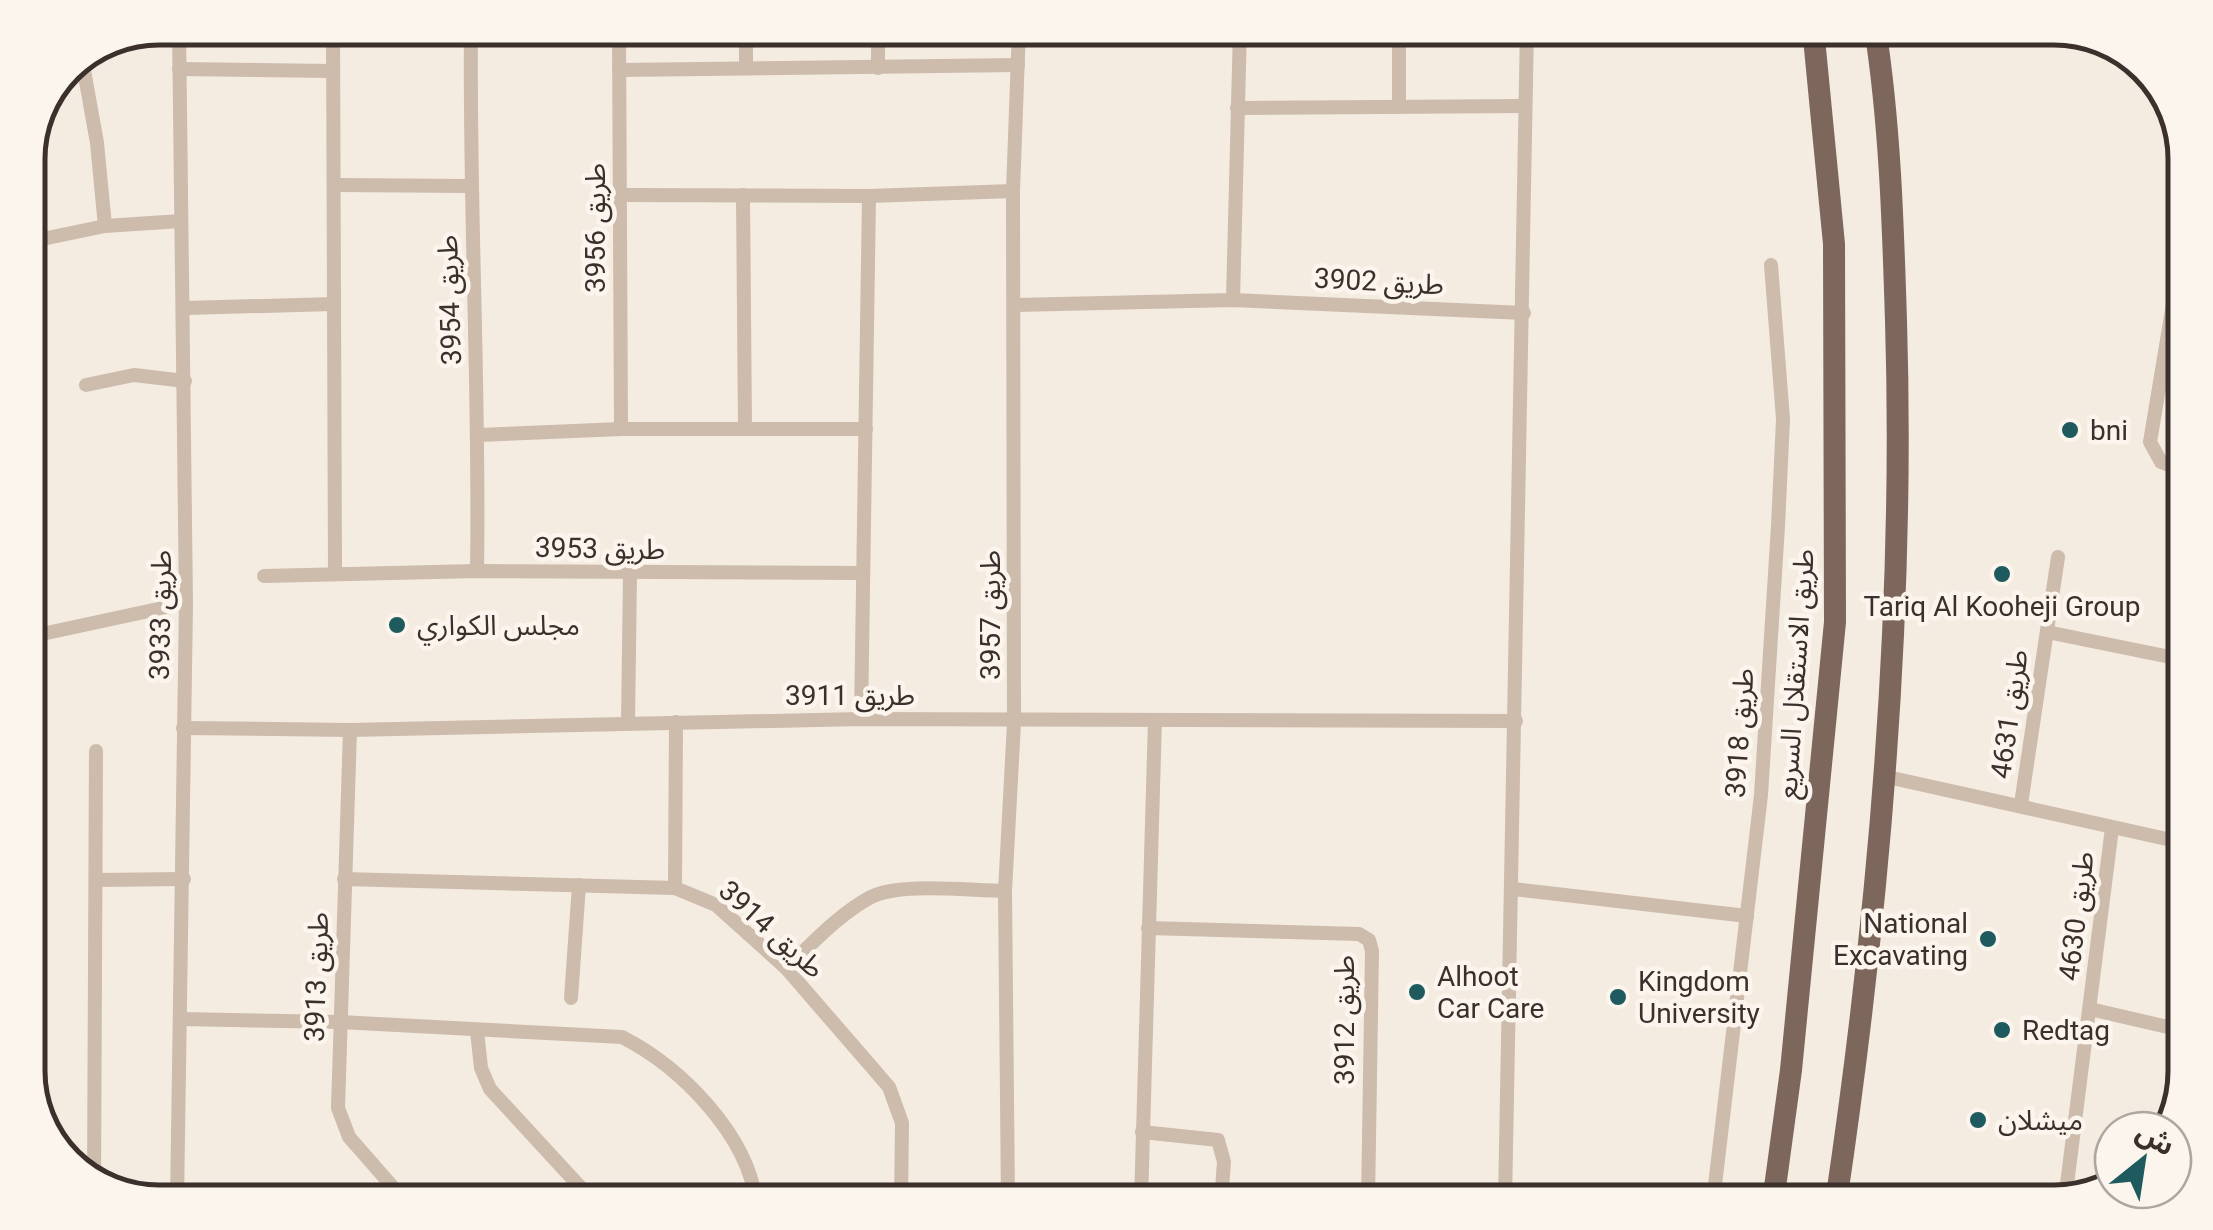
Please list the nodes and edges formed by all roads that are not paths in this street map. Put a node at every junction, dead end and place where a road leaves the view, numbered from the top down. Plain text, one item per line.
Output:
1 (179, 45) edge
2 (334, 45) edge
3 (471, 45) edge
4 (618, 45) edge
5 (746, 45) edge
6 (878, 45) edge
7 (1019, 45) edge
8 (1239, 45) edge
9 (1399, 45) edge
10 (1527, 45) edge
11 (1816, 45) edge
12 (1872, 45) edge
13 (1018, 65) junction
14 (746, 66) junction
15 (878, 68) junction
16 (180, 70) junction
17 (619, 70) junction
18 (333, 71) junction
19 (85, 73) edge
20 (1525, 106) junction
21 (1399, 107) junction
22 (1237, 108) junction
23 (337, 185) junction
24 (470, 186) junction
25 (1013, 191) junction
26 (620, 194) junction
27 (743, 195) junction
28 (869, 196) junction
29 (181, 221) junction
30 (105, 226) junction
31 (45, 238) edge
32 (1771, 265) dead end
33 (1233, 300) junction
34 (334, 304) junction
35 (1016, 306) junction
36 (185, 308) junction
37 (1524, 313) junction
38 (2168, 334) edge
39 (185, 381) junction
40 (86, 385) dead end
41 (745, 428) junction
42 (621, 429) junction
43 (866, 429) junction
44 (479, 435) junction
45 (2168, 464) edge
46 (2058, 557) dead end
47 (477, 571) junction
48 (864, 573) junction
49 (335, 574) junction
50 (630, 575) junction
51 (264, 576) dead end
52 (186, 604) junction
53 (2047, 632) junction
54 (45, 634) edge
55 (2168, 656) edge
56 (861, 719) junction
57 (1155, 720) junction
58 (1516, 721) junction
59 (676, 722) junction
60 (1014, 722) junction
61 (628, 723) junction
62 (184, 728) junction
63 (350, 730) junction
64 (96, 751) dead end
65 (1883, 776) junction
66 (2021, 804) junction
67 (2112, 828) junction
68 (2168, 840) edge
69 (184, 879) junction
70 (97, 880) junction
71 (344, 880) junction
72 (579, 885) junction
73 (676, 888) junction
74 (1514, 889) junction
75 (1005, 891) junction
76 (1747, 916) junction
77 (1148, 928) junction
78 (786, 968) junction
79 (571, 998) dead end
80 (2090, 1009) junction
81 (180, 1018) junction
82 (340, 1022) junction
83 (2168, 1027) edge
84 (478, 1031) junction
85 (1142, 1132) junction
86 (94, 1164) edge
87 (2067, 1184) edge
88 (176, 1185) edge
89 (391, 1185) edge
90 (578, 1185) edge
91 (754, 1185) edge
92 (901, 1185) edge
93 (1008, 1185) edge
94 (1141, 1185) edge
95 (1222, 1185) edge
96 (1368, 1185) edge
97 (1506, 1185) edge
98 (1715, 1185) edge
99 (1775, 1185) edge
100 (1839, 1185) edge

1 - 16 street, طريق 3933
2 - 18 street
3 - 24 street, طريق 3954
4 - 17 street, طريق 3956
5 - 14 street
6 - 15 street
7 - 13 street, طريق 3957
8 - 22 street
9 - 21 street
10 - 20 street
11 - 99 main road, طريق الاستقلال السريع
12 - 65 main road
13 - 15 street
13 - 25 street, طريق 3957
14 - 15 street
14 - 17 street
16 - 18 street
16 - 29 street, طريق 3933
17 - 26 street, طريق 3956
18 - 23 street
19 - 30 street
20 - 21 street
20 - 37 street
21 - 22 street
22 - 33 street
23 - 24 street
23 - 34 street
24 - 44 street, طريق 3954
25 - 28 street
25 - 35 street, طريق 3957
26 - 27 street
26 - 42 street, طريق 3956
27 - 28 street
27 - 41 street
28 - 43 street
29 - 30 street
29 - 36 street, طريق 3933
30 - 31 street
32 - 76 street, طريق 3918
33 - 35 street, طريق 3902
33 - 37 street, طريق 3902
34 - 36 street
34 - 49 street
35 - 60 street, طريق 3957
36 - 39 street, طريق 3933
37 - 58 street
38 - 45 street
39 - 40 street
39 - 52 street, طريق 3933
41 - 42 street
41 - 43 street
42 - 44 street
43 - 48 street
44 - 47 street, طريق 3954
46 - 53 street, طريق 4631
47 - 49 street, طريق 3953
47 - 50 street, طريق 3953
48 - 50 street, طريق 3953
48 - 56 street
49 - 51 street, طريق 3953
50 - 61 street
52 - 54 street
52 - 62 street, طريق 3933
53 - 55 street, طريق 4631
53 - 66 street, طريق 4631
56 - 59 street, طريق 3911
56 - 60 street, طريق 3911
57 - 58 street, طريق 3911
57 - 60 street, طريق 3911
57 - 77 street
58 - 74 street
59 - 61 street, طريق 3911
59 - 73 street
60 - 75 street, طريق 3957
61 - 63 street, طريق 3911
62 - 63 street, طريق 3911
62 - 69 street, طريق 3933
63 - 71 street, طريق 3913
64 - 70 street
65 - 66 street, طريق 4631
65 - 100 main road
66 - 67 street, طريق 4631
67 - 68 street, طريق 4631
67 - 80 street, طريق 4630
69 - 70 street
69 - 81 street, طريق 3933
70 - 86 street
71 - 72 street, طريق 3914
71 - 82 street, طريق 3913
72 - 73 street, طريق 3914
72 - 79 street
73 - 78 street, طريق 3914
74 - 76 street
74 - 97 street
75 - 78 street
75 - 93 street, طريق 3957
76 - 98 street, طريق 3918
77 - 85 street
77 - 96 street, طريق 3912
78 - 92 street, طريق 3914
80 - 83 street, طريق 4630
80 - 87 street, طريق 4630
81 - 82 street
81 - 88 street, طريق 3933
82 - 84 street
82 - 89 street, طريق 3913
84 - 90 street
84 - 91 street
85 - 94 street
85 - 95 street

